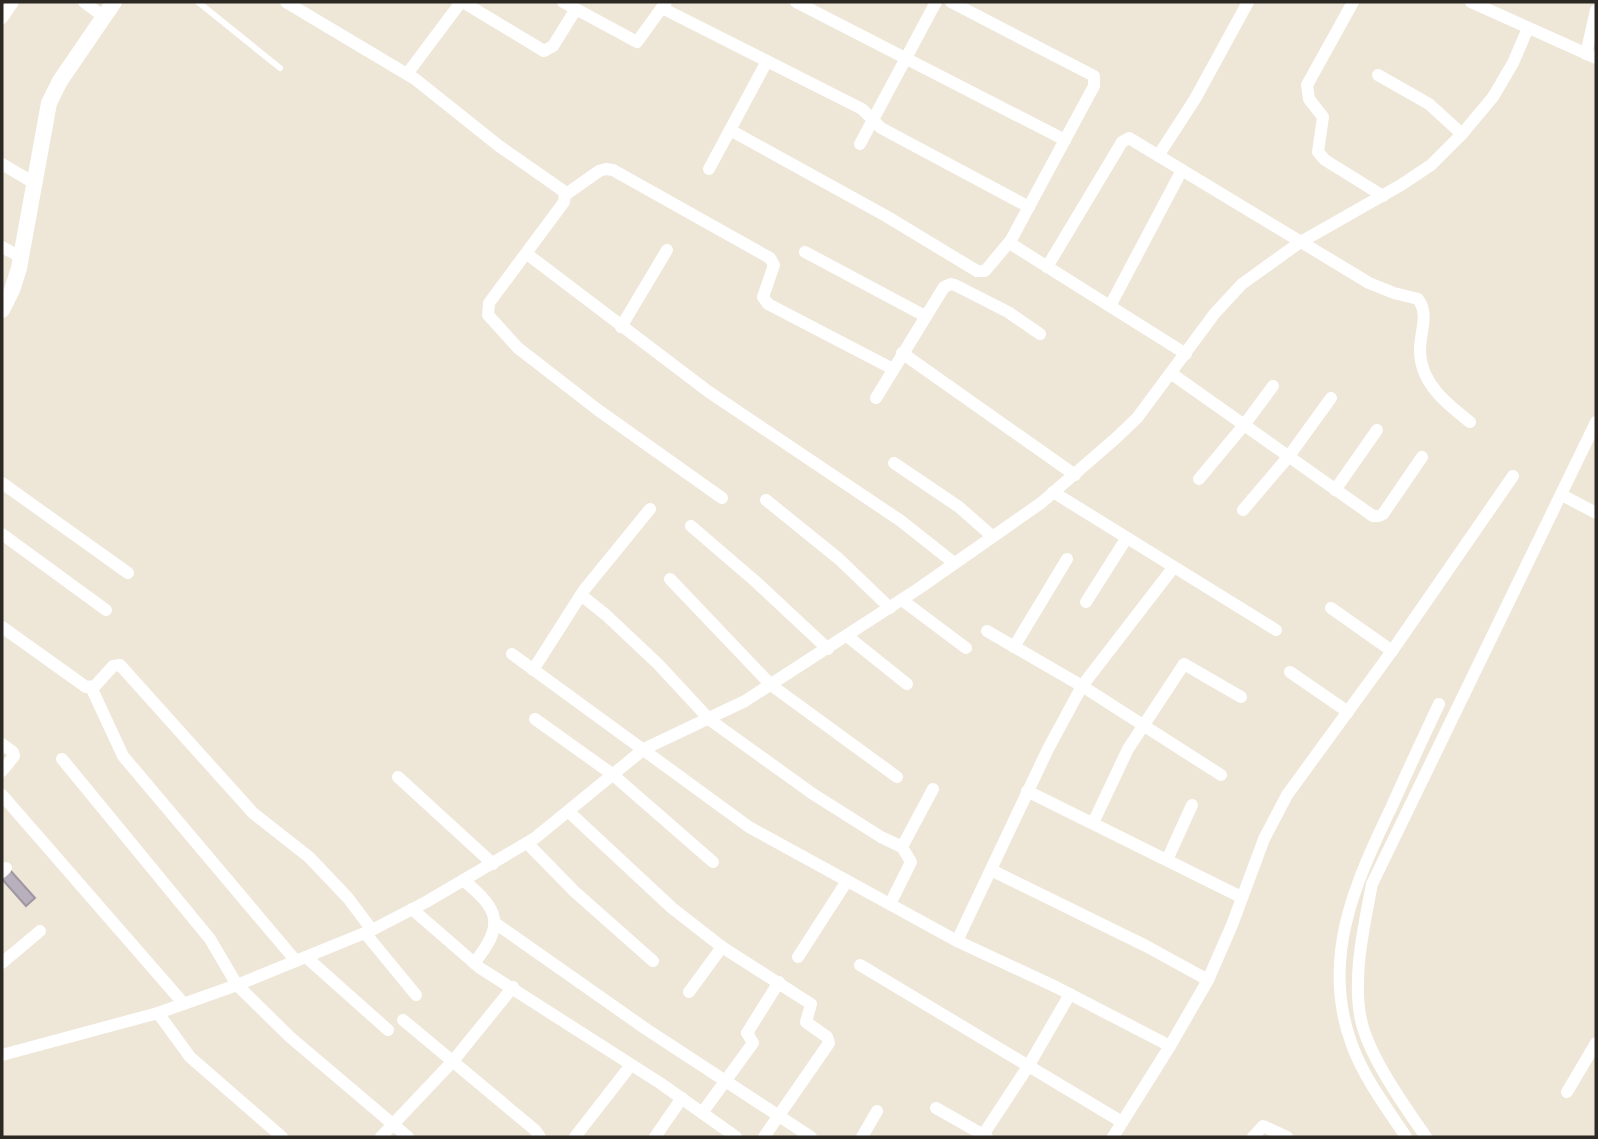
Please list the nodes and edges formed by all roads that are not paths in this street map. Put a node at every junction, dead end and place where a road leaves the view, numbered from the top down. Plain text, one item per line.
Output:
1 (84, 2) edge
2 (114, 2) edge
3 (198, 2) edge
4 (286, 2) edge
5 (462, 2) edge
6 (564, 2) edge
7 (796, 2) edge
8 (936, 2) edge
9 (951, 2) edge
10 (1248, 2) edge
11 (1353, 2) edge
12 (1471, 2) edge
13 (9, 3) edge
14 (664, 5) edge
15 (576, 9) junction
16 (1596, 10) edge
17 (104, 17) junction
18 (2, 18) edge
19 (1528, 29) junction
20 (1591, 56) edge
21 (907, 58) junction
22 (767, 61) junction
23 (280, 68) dead end
24 (407, 74) junction
25 (1378, 75) dead end
26 (873, 119) junction
27 (730, 130) junction
28 (1462, 134) junction
29 (1065, 140) junction
30 (860, 145) dead end
31 (1158, 156) junction
32 (2, 164) edge
33 (709, 169) dead end
34 (1182, 170) junction
35 (34, 183) junction
36 (565, 195) junction
37 (1383, 196) junction
38 (1029, 207) junction
39 (1011, 240) junction
40 (1299, 243) junction
41 (2, 247) edge
42 (667, 250) dead end
43 (805, 252) dead end
44 (527, 254) junction
45 (21, 257) junction
46 (1047, 267) junction
47 (1110, 306) junction
48 (2, 310) edge
49 (925, 316) junction
50 (621, 327) junction
51 (1040, 334) dead end
52 (902, 353) junction
53 (1186, 354) junction
54 (893, 369) junction
55 (1171, 374) junction
56 (1273, 386) dead end
57 (876, 398) dead end
58 (1331, 398) dead end
59 (1470, 422) dead end
60 (1596, 422) edge
61 (1244, 425) junction
62 (1377, 430) dead end
63 (1289, 456) junction
64 (1422, 457) dead end
65 (894, 463) dead end
66 (1075, 475) junction
67 (1513, 475) dead end
68 (1199, 479) dead end
69 (2, 482) edge
70 (1335, 490) junction
71 (1053, 492) junction
72 (1562, 495) junction
73 (722, 498) dead end
74 (766, 500) dead end
75 (650, 509) dead end
76 (1243, 510) dead end
77 (1596, 513) edge
78 (691, 526) dead end
79 (2, 534) edge
80 (992, 536) junction
81 (1126, 539) junction
82 (1067, 559) dead end
83 (954, 563) junction
84 (1173, 568) junction
85 (128, 573) dead end
86 (670, 579) dead end
87 (581, 595) junction
88 (902, 600) junction
89 (1086, 602) dead end
90 (890, 608) junction
91 (1331, 608) dead end
92 (106, 610) dead end
93 (2, 626) edge
94 (1276, 630) dead end
95 (987, 631) dead end
96 (847, 636) junction
97 (1014, 647) junction
98 (966, 648) dead end
99 (828, 649) junction
100 (1392, 651) junction
101 (512, 654) dead end
102 (533, 670) junction
103 (1290, 672) dead end
104 (908, 684) dead end
105 (771, 685) junction
106 (1082, 686) junction
107 (90, 687) junction
108 (1241, 697) dead end
109 (1439, 704) dead end
110 (1348, 712) junction
111 (536, 719) dead end
112 (710, 720) junction
113 (1144, 725) junction
114 (2, 744) edge
115 (644, 749) junction
116 (62, 759) dead end
117 (2, 771) edge
118 (612, 774) junction
119 (1221, 775) dead end
120 (398, 777) dead end
121 (897, 777) dead end
122 (933, 789) dead end
123 (1027, 791) junction
124 (2, 796) edge
125 (1192, 805) dead end
126 (569, 812) junction
127 (1093, 823) junction
128 (527, 844) junction
129 (902, 847) junction
130 (1167, 860) junction
131 (713, 862) dead end
132 (493, 864) junction
133 (991, 870) junction
134 (463, 880) junction
135 (847, 881) junction
136 (1241, 898) junction
137 (890, 904) junction
138 (412, 909) junction
139 (495, 923) junction
140 (40, 931) dead end
141 (368, 932) junction
142 (957, 941) junction
143 (722, 947) junction
144 (798, 957) dead end
145 (301, 959) junction
146 (653, 961) dead end
147 (2, 963) edge
148 (474, 963) junction
149 (860, 965) dead end
150 (1208, 980) junction
151 (779, 982) junction
152 (237, 985) junction
153 (513, 987) junction
154 (689, 992) dead end
155 (1070, 994) junction
156 (416, 995) dead end
157 (184, 1004) junction
158 (158, 1013) junction
159 (404, 1020) dead end
160 (388, 1030) dead end
161 (1596, 1043) edge
162 (1170, 1046) junction
163 (2, 1055) edge
164 (453, 1061) junction
165 (631, 1065) junction
166 (1029, 1065) junction
167 (726, 1081) junction
168 (1567, 1092) dead end
169 (682, 1098) junction
170 (936, 1108) dead end
171 (877, 1111) dead end
172 (702, 1113) junction
173 (780, 1116) junction
174 (1122, 1122) junction
175 (393, 1123) junction
176 (985, 1136) edge
177 (282, 1137) edge
178 (381, 1137) edge
179 (408, 1137) edge
180 (540, 1137) edge
181 (575, 1137) edge
182 (655, 1137) edge
183 (736, 1137) edge
184 (765, 1137) edge
185 (811, 1137) edge
186 (862, 1137) edge
187 (1113, 1137) edge
188 (1252, 1137) edge
189 (1287, 1137) edge
190 (1406, 1137) edge
191 (1426, 1137) edge

1 - 17 street
2 - 17 street
3 - 23 lane
4 - 24 street
5 - 15 street
5 - 24 street
6 - 15 street
7 - 21 street
8 - 21 street
9 - 29 street
10 - 31 street
11 - 37 street
12 - 19 street
13 - 18 street
14 - 15 street
14 - 22 street
16 - 20 street
17 - 35 street
19 - 20 street
19 - 28 street
21 - 26 street
21 - 29 street
22 - 26 street
22 - 27 street
24 - 36 street
25 - 28 street
26 - 30 street
26 - 38 street
27 - 33 street
27 - 39 street
28 - 37 street
29 - 38 street
31 - 34 street
31 - 46 street
32 - 35 street
34 - 40 street
34 - 47 street
35 - 45 street
36 - 44 street
36 - 54 street
37 - 40 street
38 - 39 street
39 - 46 street
40 - 53 street
40 - 59 street
41 - 45 street
42 - 50 street
43 - 49 street
44 - 50 street
44 - 73 street
45 - 48 street
46 - 47 street
47 - 53 street
49 - 51 street
49 - 52 street
50 - 83 street
52 - 54 street
52 - 66 street
53 - 55 street
54 - 57 street
55 - 61 street
55 - 66 street
56 - 61 street
58 - 63 street
60 - 72 street
61 - 63 street
61 - 68 street
62 - 70 street
63 - 70 street
63 - 76 street
64 - 70 street
65 - 80 street
66 - 71 street
67 - 100 street
69 - 85 street
71 - 80 street
71 - 81 street
72 - 77 street
72 - 191 street
74 - 90 street
75 - 87 street
78 - 99 street
79 - 92 street
80 - 83 street
81 - 84 street
81 - 89 street
82 - 97 street
83 - 88 street
84 - 94 street
84 - 106 street
86 - 105 street
87 - 102 street
87 - 112 street
88 - 90 street
88 - 98 street
90 - 96 street
91 - 100 street
93 - 107 street
95 - 97 street
96 - 99 street
96 - 104 street
97 - 106 street
99 - 105 street
100 - 110 street
101 - 102 street
102 - 115 street
103 - 110 street
105 - 112 street
105 - 121 street
106 - 113 street
106 - 123 street
107 - 141 street
107 - 145 street
108 - 113 street
109 - 190 street
110 - 136 street
111 - 118 street
112 - 115 street
112 - 129 street
113 - 119 street
113 - 127 street
114 - 117 street
115 - 118 street
115 - 135 street
116 - 152 street
118 - 126 street
118 - 131 street
120 - 132 street
122 - 129 street
123 - 127 street
123 - 133 street
124 - 157 street
125 - 130 street
126 - 128 street
126 - 143 street
127 - 130 street
128 - 132 street
128 - 146 street
129 - 137 street
130 - 136 street
132 - 134 street
133 - 142 street
133 - 150 street
134 - 138 street
134 - 139 street
135 - 137 street
135 - 144 street
136 - 150 street
137 - 142 street
138 - 141 street
138 - 148 street
139 - 148 street
139 - 167 street
140 - 147 street
141 - 145 street
141 - 156 street
142 - 155 street
143 - 151 street
143 - 154 street
145 - 152 street
145 - 160 street
148 - 153 street
149 - 166 street
150 - 162 street
151 - 167 street
151 - 173 street
152 - 157 street
152 - 175 street
153 - 164 street
153 - 165 street
155 - 162 street
155 - 166 street
157 - 158 street
158 - 163 street
158 - 177 street
159 - 164 street
161 - 168 street
162 - 174 street
164 - 175 street
164 - 180 street
165 - 169 street
165 - 181 street
166 - 174 street
166 - 176 street
167 - 172 street
167 - 173 street
169 - 172 street
169 - 182 street
170 - 176 street
171 - 186 street
172 - 183 street
173 - 184 street
173 - 185 street
174 - 187 street
175 - 178 street
175 - 179 street
188 - 189 street

